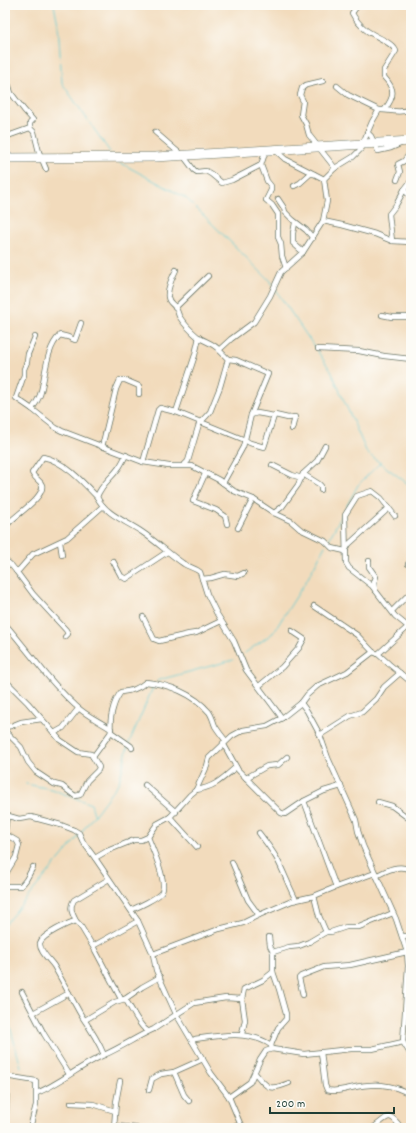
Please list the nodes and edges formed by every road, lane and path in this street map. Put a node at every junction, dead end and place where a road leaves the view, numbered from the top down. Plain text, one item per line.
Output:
1 (358, 5) edge
2 (324, 80) dead end
3 (5, 81) edge
4 (337, 86) dead end
5 (411, 106) edge
6 (386, 109) junction
7 (378, 110) junction
8 (409, 111) edge
9 (30, 128) junction
10 (155, 132) dead end
11 (367, 132) junction
12 (5, 137) edge
13 (411, 142) edge
14 (411, 152) edge
15 (5, 158) edge
16 (261, 165) junction
17 (335, 168) junction
18 (46, 169) dead end
19 (314, 174) junction
20 (324, 179) junction
21 (397, 180) dead end
22 (411, 181) edge
23 (294, 186) dead end
24 (404, 190) junction
25 (411, 197) edge
26 (278, 199) dead end
27 (323, 221) junction
28 (296, 223) junction
29 (313, 238) junction
30 (392, 241) junction
31 (411, 242) edge
32 (303, 252) junction
33 (286, 268) junction
34 (176, 270) dead end
35 (208, 276) dead end
36 (176, 308) junction
37 (382, 315) dead end
38 (411, 317) edge
39 (81, 323) dead end
40 (35, 336) dead end
41 (198, 337) junction
42 (318, 348) dead end
43 (219, 350) junction
44 (411, 358) edge
45 (228, 359) junction
46 (140, 394) dead end
47 (32, 409) junction
48 (176, 412) junction
49 (251, 415) junction
50 (274, 416) junction
51 (201, 423) junction
52 (292, 429) dead end
53 (244, 440) junction
54 (325, 446) dead end
55 (102, 447) junction
56 (126, 455) junction
57 (143, 462) junction
58 (184, 465) junction
59 (272, 465) dead end
60 (205, 474) junction
61 (303, 476) junction
62 (223, 483) junction
63 (321, 490) dead end
64 (97, 497) junction
65 (253, 499) junction
66 (103, 506) junction
67 (389, 508) junction
68 (274, 513) junction
69 (395, 516) dead end
70 (227, 524) dead end
71 (5, 527) edge
72 (238, 528) dead end
73 (60, 542) junction
74 (345, 551) junction
75 (166, 552) junction
76 (62, 555) dead end
77 (5, 560) edge
78 (113, 561) dead end
79 (369, 561) dead end
80 (16, 571) junction
81 (244, 573) dead end
82 (202, 579) junction
83 (375, 590) junction
84 (411, 592) edge
85 (314, 606) dead end
86 (392, 611) junction
87 (143, 617) dead end
88 (221, 621) junction
89 (5, 624) edge
90 (410, 626) edge
91 (292, 631) dead end
92 (65, 637) dead end
93 (376, 653) junction
94 (400, 673) junction
95 (5, 680) edge
96 (411, 682) edge
97 (260, 686) junction
98 (301, 703) junction
99 (78, 709) junction
100 (282, 718) junction
101 (42, 719) junction
102 (5, 726) edge
103 (5, 730) edge
104 (111, 731) junction
105 (54, 733) junction
106 (320, 735) junction
107 (225, 742) junction
108 (132, 748) dead end
109 (93, 757) junction
110 (287, 757) dead end
111 (236, 767) junction
112 (246, 778) junction
113 (145, 785) dead end
114 (341, 786) junction
115 (196, 790) junction
116 (304, 801) junction
117 (378, 802) dead end
118 (176, 812) junction
119 (6, 816) edge
120 (170, 817) junction
121 (411, 820) edge
122 (5, 831) edge
123 (259, 832) dead end
124 (5, 834) edge
125 (148, 837) junction
126 (197, 847) dead end
127 (95, 858) junction
128 (232, 862) dead end
129 (33, 867) dead end
130 (411, 870) edge
131 (375, 875) junction
132 (5, 876) edge
133 (109, 878) junction
134 (5, 886) edge
135 (336, 887) junction
136 (314, 896) junction
137 (296, 900) junction
138 (131, 910) junction
139 (393, 913) junction
140 (259, 915) junction
141 (76, 921) junction
142 (138, 921) junction
143 (326, 932) junction
144 (402, 936) junction
145 (411, 936) edge
146 (269, 937) dead end
147 (92, 946) junction
148 (273, 952) junction
149 (407, 952) junction
150 (153, 954) junction
151 (273, 972) junction
152 (160, 977) junction
153 (409, 978) edge
154 (22, 992) dead end
155 (69, 993) junction
156 (303, 995) dead end
157 (123, 999) junction
158 (242, 999) junction
159 (33, 1013) junction
160 (176, 1014) junction
161 (85, 1020) junction
162 (148, 1031) junction
163 (242, 1034) junction
164 (192, 1041) junction
165 (403, 1042) junction
166 (271, 1047) junction
167 (321, 1052) junction
168 (104, 1055) junction
169 (411, 1055) edge
170 (203, 1059) junction
171 (174, 1072) junction
172 (255, 1073) junction
173 (69, 1074) junction
174 (6, 1076) edge
175 (120, 1081) dead end
176 (289, 1083) dead end
177 (149, 1090) dead end
178 (37, 1093) junction
179 (411, 1095) edge
180 (229, 1098) junction
181 (189, 1101) dead end
182 (71, 1103) dead end
183 (115, 1111) junction
184 (242, 1126) edge
185 (114, 1127) edge
186 (6, 1128) edge
187 (30, 1128) edge
188 (136, 1128) edge
189 (226, 1128) edge
190 (373, 1128) edge
191 (401, 1128) edge

1 - 6 street
2 - 17 street
3 - 9 street
4 - 7 street
5 - 8 street
6 - 7 street
6 - 8 street
7 - 11 street
9 - 12 street
9 - 18 street
10 - 16 street
11 - 13 street
11 - 17 street
13 - 15 highway
14 - 21 street
16 - 19 street
16 - 33 street
17 - 20 street
19 - 20 street
19 - 23 street
20 - 27 street
22 - 24 street
24 - 25 street
24 - 30 street
26 - 28 street
27 - 29 street
27 - 30 street
28 - 29 street
28 - 32 street
29 - 32 street
30 - 31 street
32 - 33 street
33 - 43 street
34 - 36 street
35 - 36 street
36 - 41 street
37 - 38 street
39 - 47 street
40 - 47 street
41 - 43 street
41 - 48 street
42 - 44 street
43 - 45 street
45 - 49 street
45 - 51 street
46 - 55 street
47 - 55 street
48 - 51 street
48 - 57 street
49 - 50 street
49 - 53 street
50 - 52 street
50 - 53 street
51 - 53 street
51 - 58 street
53 - 62 street
54 - 61 street
55 - 56 street
56 - 57 street
56 - 64 street
57 - 58 street
58 - 60 street
59 - 61 street
60 - 62 street
60 - 70 street
61 - 63 street
61 - 68 street
62 - 65 street
64 - 66 street
64 - 71 street
65 - 68 street
65 - 72 street
66 - 73 street
66 - 75 street
67 - 69 street
67 - 74 street
67 - 74 street
68 - 74 street
73 - 76 street
73 - 80 street
74 - 83 street
75 - 78 street
75 - 82 street
77 - 80 street
79 - 83 street
80 - 92 street
81 - 82 street
82 - 88 street
83 - 86 street
84 - 86 street
85 - 93 street
86 - 90 street
87 - 88 street
88 - 97 street
89 - 99 street
90 - 93 street
91 - 97 street
93 - 94 street
93 - 98 street
94 - 96 street
94 - 106 street
95 - 101 street
97 - 100 street
98 - 100 street
98 - 106 street
99 - 104 street
99 - 105 street
100 - 107 street
101 - 102 street
101 - 105 street
103 - 109 street
104 - 107 street
104 - 108 street
104 - 109 street
105 - 109 street
106 - 114 street
107 - 111 street
107 - 115 street
110 - 112 street
111 - 112 street
111 - 115 street
112 - 116 street
113 - 118 street
114 - 116 street
114 - 131 street
115 - 118 street
116 - 135 street
117 - 121 street
118 - 120 street
119 - 122 street
119 - 127 street
120 - 125 street
120 - 126 street
123 - 137 street
124 - 132 street
125 - 127 street
125 - 138 street
127 - 133 street
128 - 140 street
129 - 134 street
130 - 131 street
131 - 135 street
131 - 139 street
133 - 138 street
133 - 141 street
135 - 136 street
136 - 137 street
136 - 143 street
137 - 140 street
138 - 142 street
139 - 143 street
139 - 144 street
140 - 150 street
141 - 147 street
141 - 155 street
142 - 147 street
142 - 150 street
143 - 148 street
144 - 145 street
144 - 149 street
146 - 148 street
147 - 157 street
148 - 151 street
149 - 153 street
149 - 156 street
150 - 152 street
151 - 158 street
151 - 166 street
152 - 157 street
152 - 160 street
153 - 165 street
154 - 159 street
155 - 159 street
155 - 161 street
157 - 161 street
157 - 162 street
158 - 160 street
158 - 163 street
159 - 173 street
160 - 162 street
160 - 164 street
161 - 168 street
162 - 168 street
163 - 164 street
163 - 166 street
164 - 170 street
165 - 167 street
165 - 169 street
166 - 167 street
166 - 172 street
167 - 179 street
168 - 173 street
170 - 171 street
170 - 180 street
171 - 177 street
171 - 181 street
172 - 176 street
172 - 180 street
173 - 178 street
174 - 178 street
174 - 186 street
175 - 183 street
178 - 187 street
180 - 184 street
182 - 183 street
183 - 185 street
184 - 189 street
185 - 188 street
190 - 191 street

